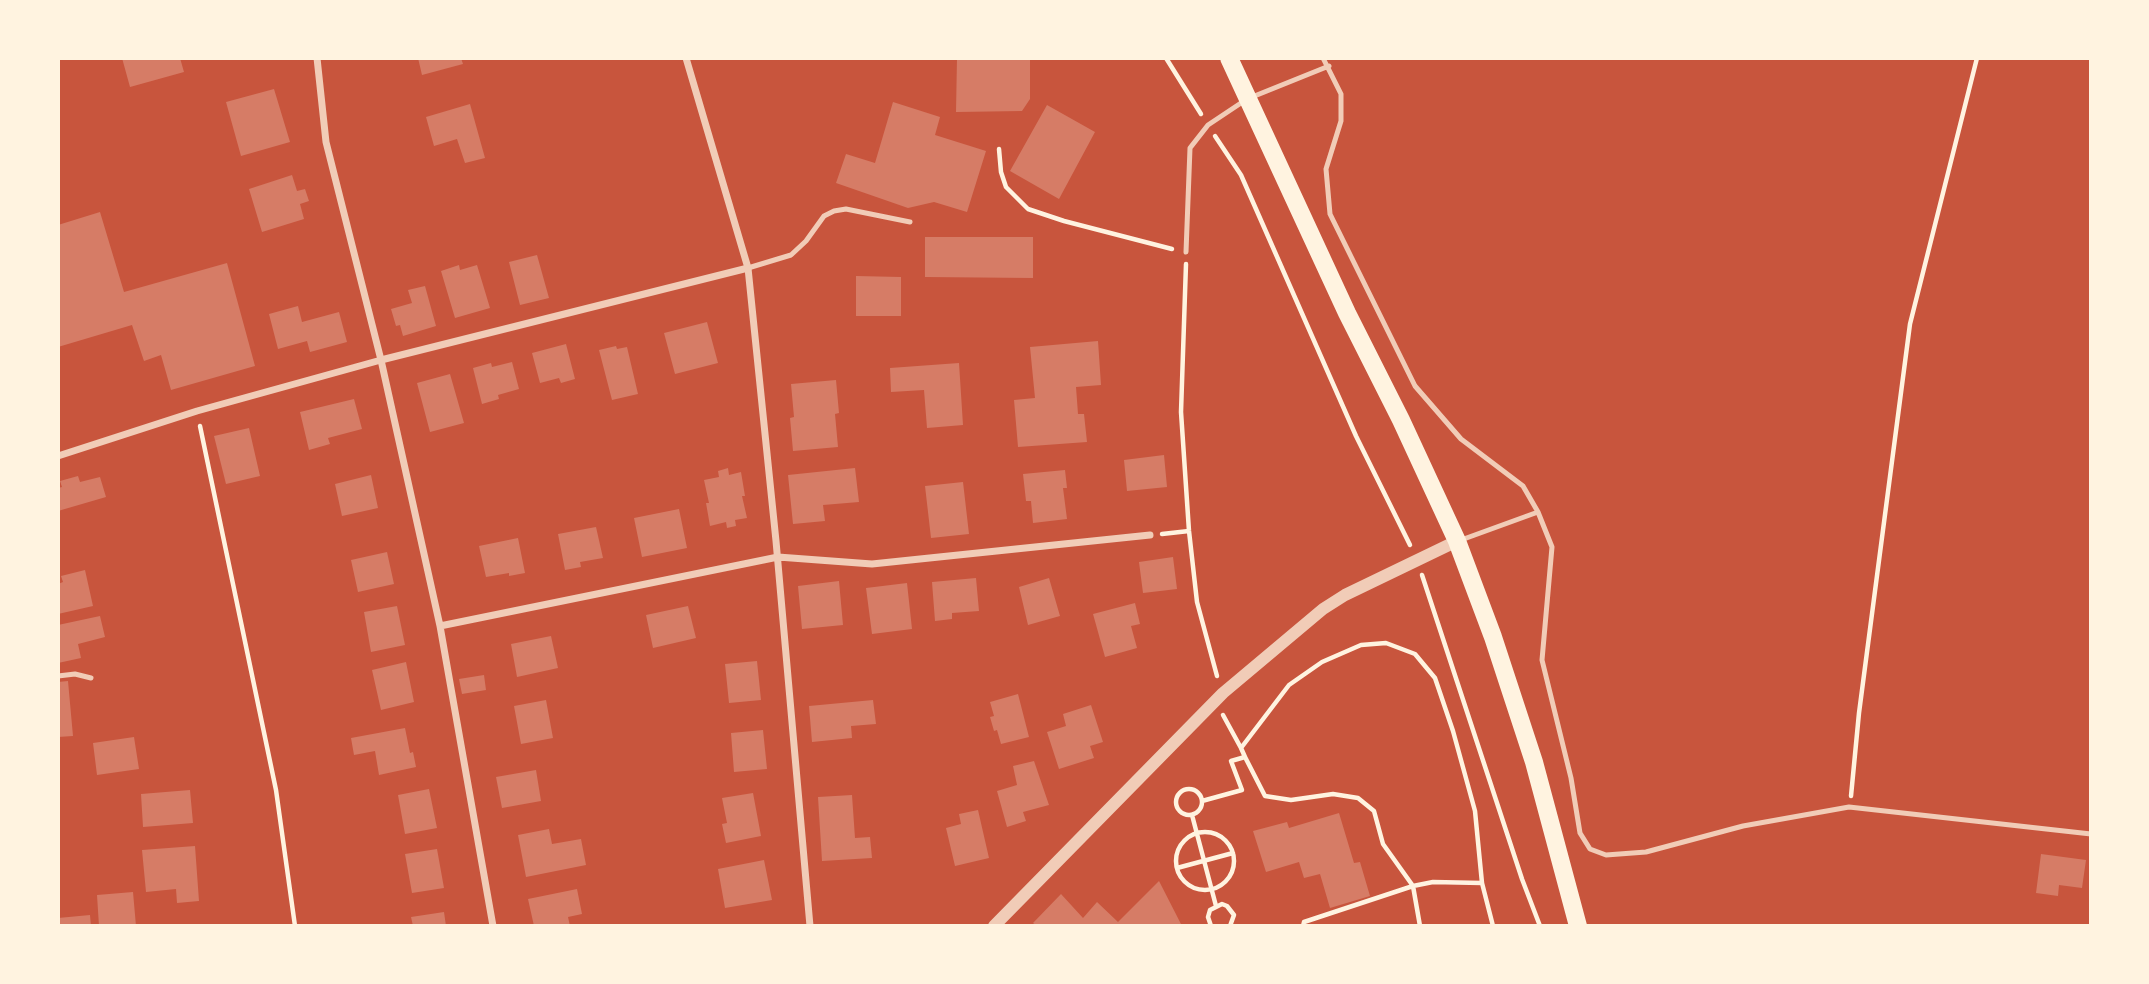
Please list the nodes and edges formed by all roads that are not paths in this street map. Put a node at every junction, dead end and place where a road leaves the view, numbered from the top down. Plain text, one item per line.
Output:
1 (317, 58) edge
2 (686, 58) edge
3 (1229, 58) edge
4 (1323, 58) edge
5 (1329, 66) junction
6 (1247, 99) junction
7 (910, 222) dead end
8 (1186, 252) road end
9 (748, 268) junction
10 (381, 360) junction
11 (58, 456) edge
12 (1538, 512) junction
13 (1150, 535) road end
14 (1457, 541) junction
15 (778, 557) junction
16 (440, 626) junction
17 (58, 676) edge
18 (91, 678) dead end
19 (2091, 834) edge
20 (494, 926) edge
21 (810, 926) edge
22 (994, 926) edge
23 (1578, 926) edge

1 - 10 street
2 - 9 street
3 - 6 main road
4 - 5 lane
5 - 6 lane
5 - 12 lane
6 - 8 lane
6 - 14 main road
7 - 9 lane
9 - 10 street
9 - 15 street
10 - 11 street
10 - 16 street
12 - 14 lane
12 - 19 lane
13 - 15 street
14 - 22 street
14 - 23 main road
15 - 16 street
15 - 21 street
16 - 20 street
17 - 18 lane

